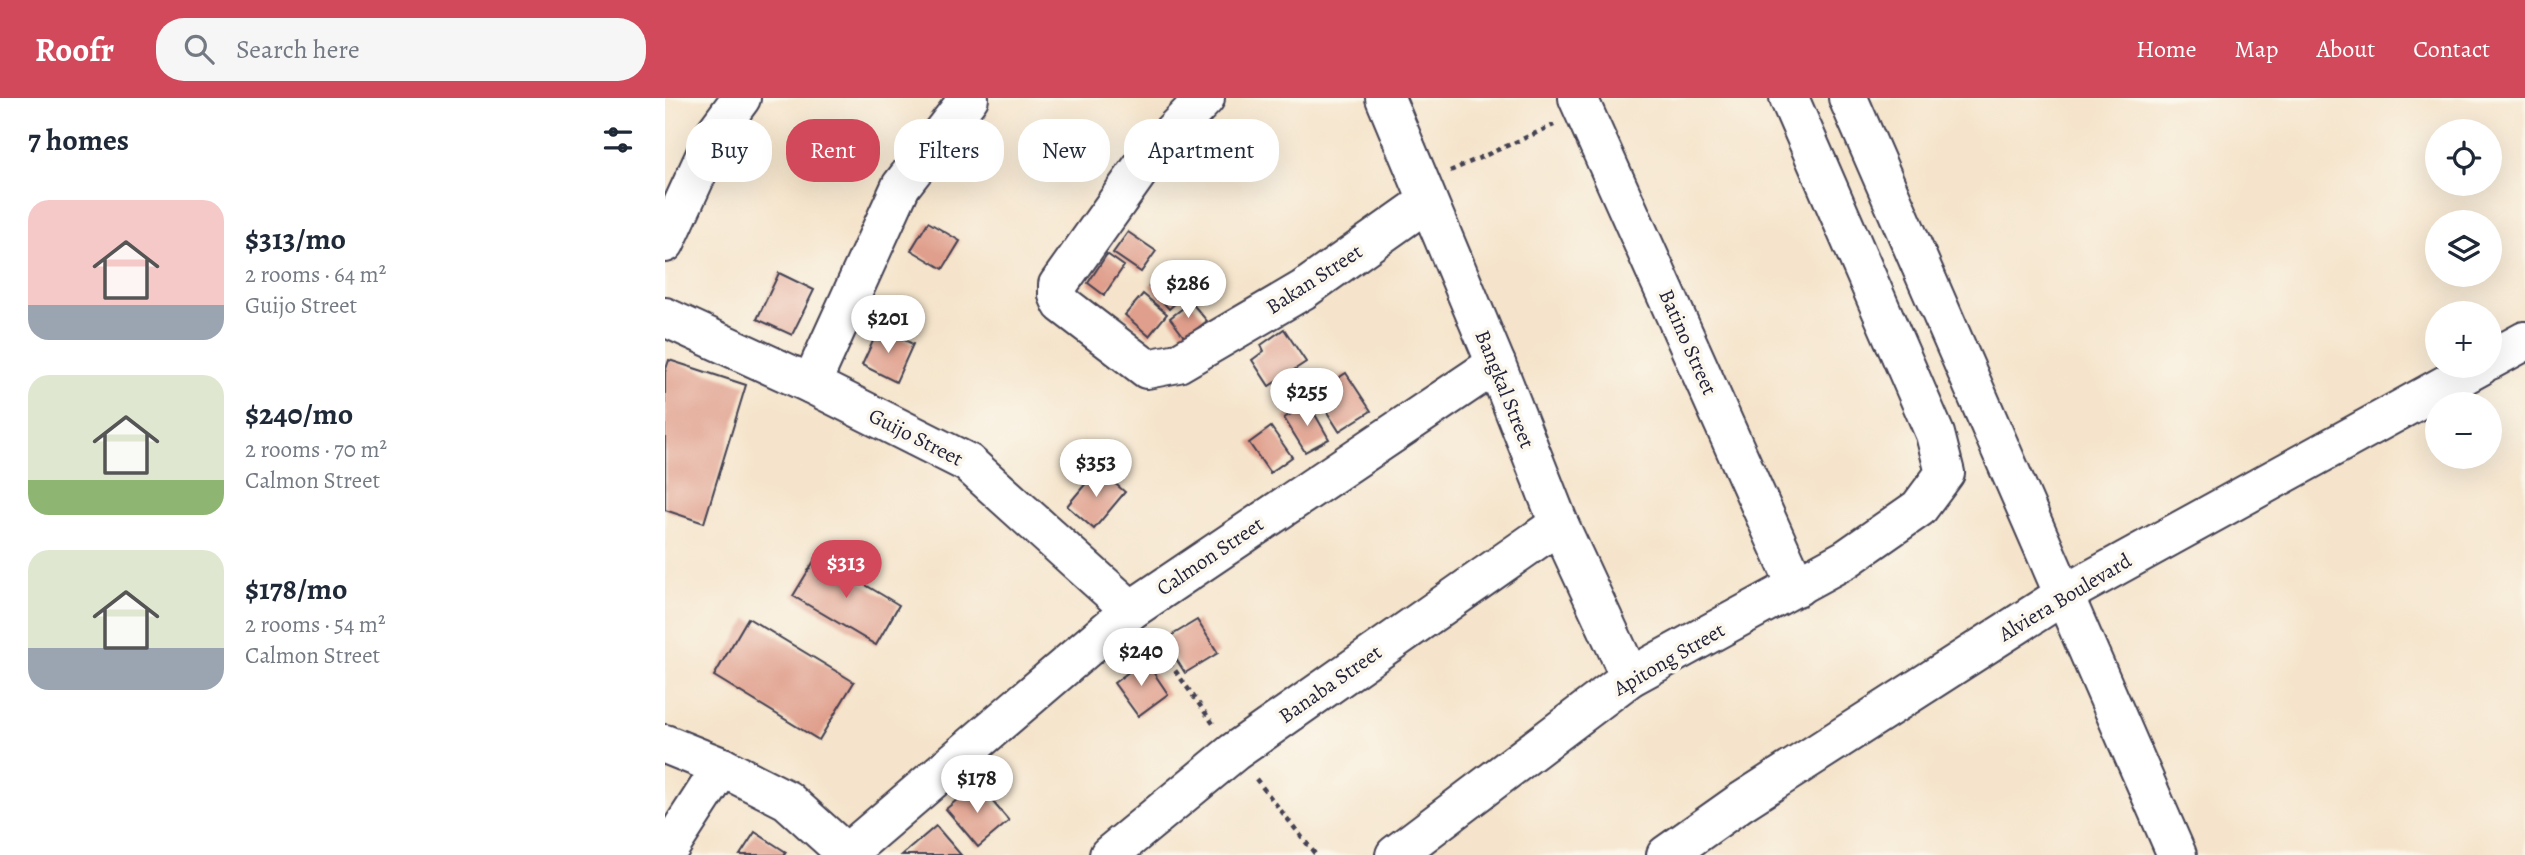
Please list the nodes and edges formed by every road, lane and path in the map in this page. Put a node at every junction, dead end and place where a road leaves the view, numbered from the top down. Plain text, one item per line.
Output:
1 (741, 98) edge
2 (969, 98) edge
3 (1205, 98) edge
4 (1385, 98) edge
5 (1789, 98) edge
6 (1848, 98) edge
7 (1581, 105) edge
8 (1424, 193) junction
9 (665, 243) edge
10 (665, 317) edge
11 (2525, 341) edge
12 (2502, 353) edge
13 (1496, 364) junction
14 (2458, 378) edge
15 (811, 384) junction
16 (1559, 524) junction
17 (1797, 587) junction
18 (2065, 594) junction
19 (1131, 610) junction
20 (1630, 677) junction
21 (665, 744) edge
22 (722, 767) junction
23 (848, 854) edge
24 (665, 855) edge
25 (1109, 855) edge
26 (1395, 855) edge
27 (1666, 855) edge
28 (2177, 855) edge

1 - 9 street
2 - 15 street
3 - 8 street, Bakan Street
4 - 8 street, Bangkal Street
5 - 17 street, Apitong Street
6 - 18 street
7 - 8 path
7 - 17 street, Batino Street
8 - 13 street, Bangkal Street
10 - 15 street, Guijo Street
11 - 12 street
13 - 16 street, Bangkal Street
13 - 19 street, Calmon Street
14 - 18 street, Alviera Boulevard
15 - 19 street, Guijo Street
16 - 20 street, Bangkal Street
16 - 25 street, Banaba Street
17 - 20 street, Apitong Street
18 - 27 street, Alviera Boulevard
18 - 28 street
19 - 23 street, Calmon Street
20 - 26 street, Apitong Street
21 - 22 street
22 - 23 street
22 - 24 street

